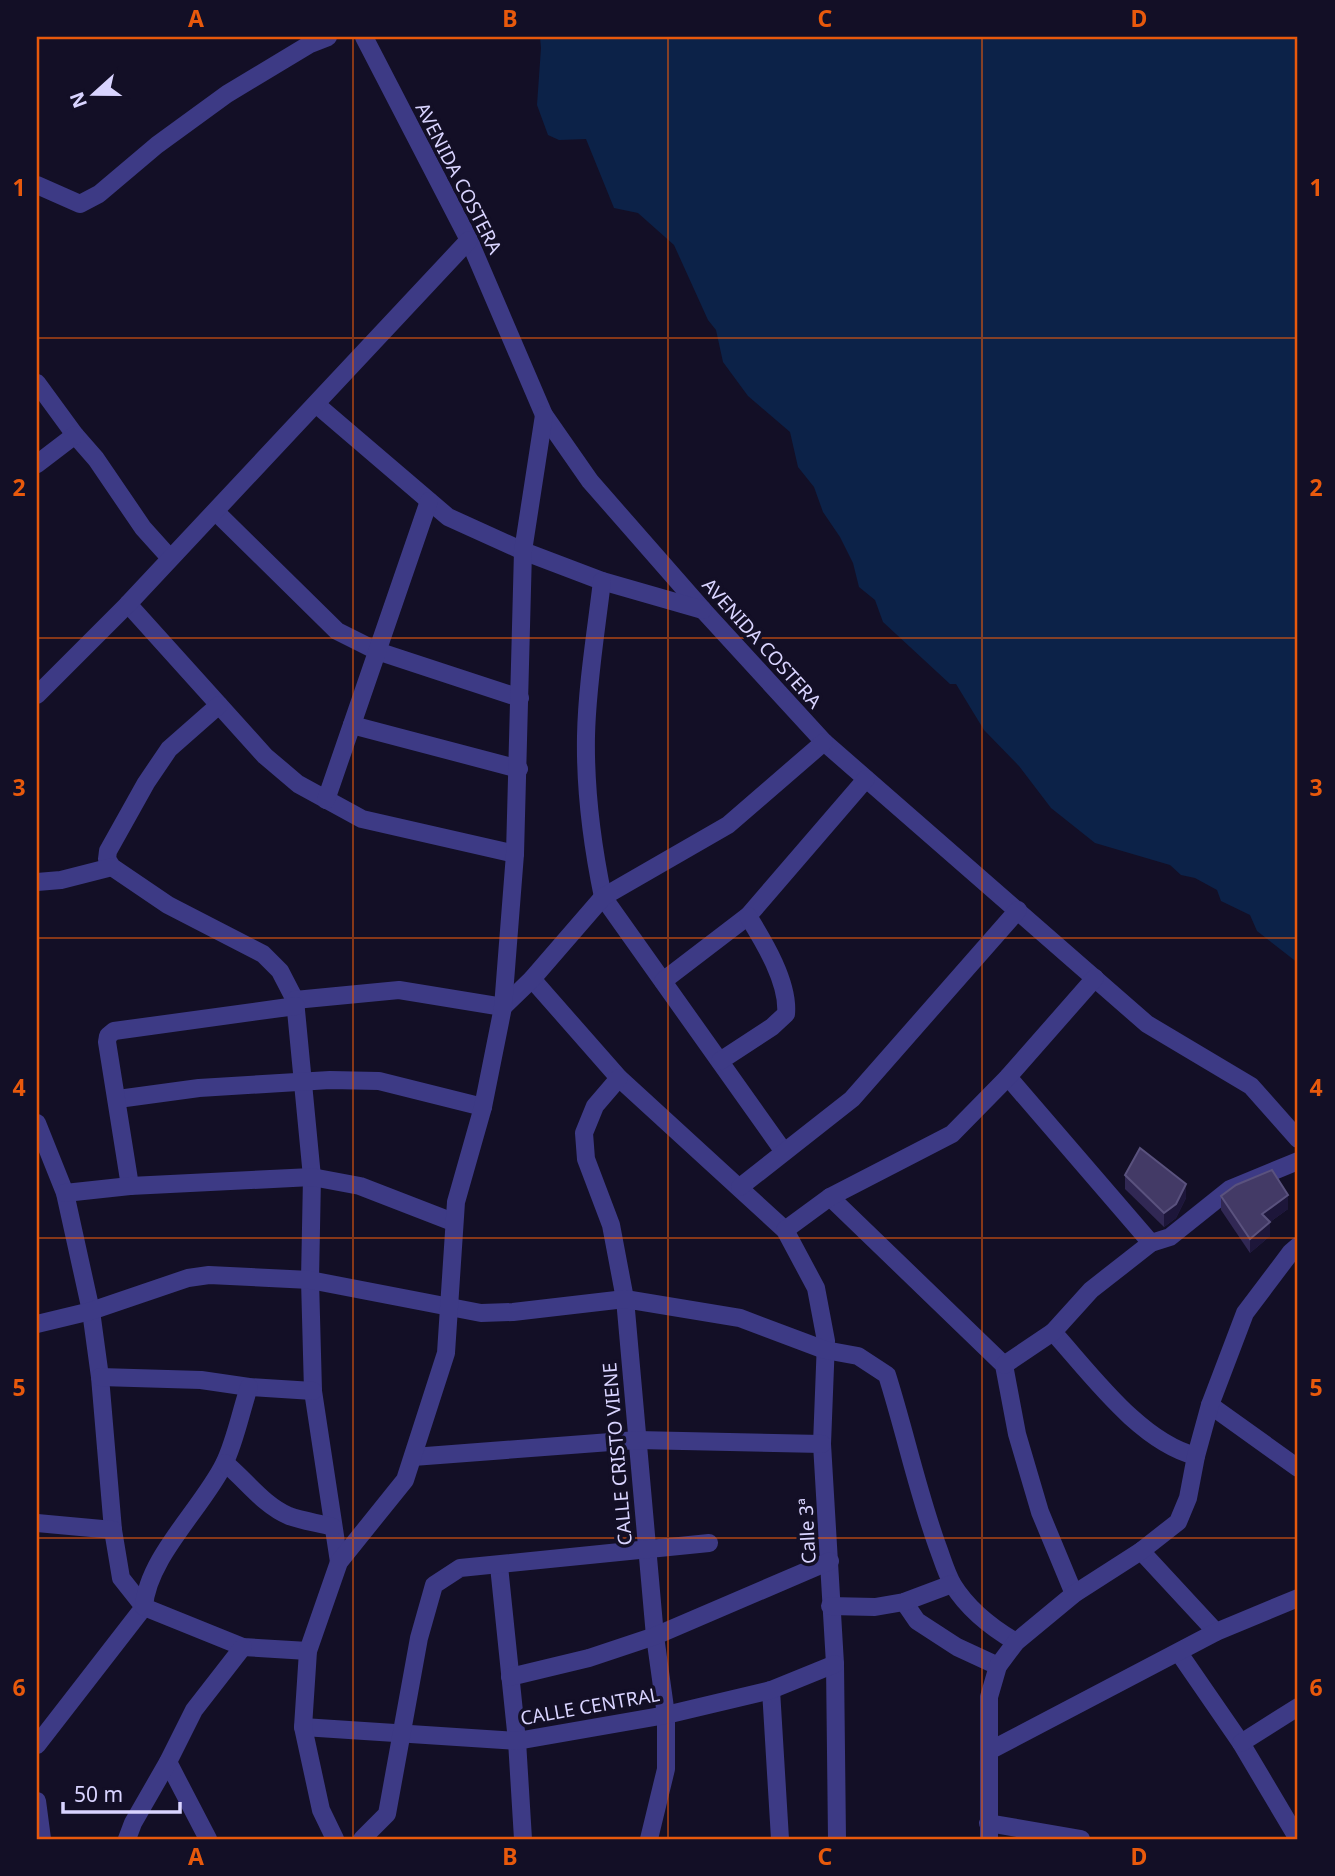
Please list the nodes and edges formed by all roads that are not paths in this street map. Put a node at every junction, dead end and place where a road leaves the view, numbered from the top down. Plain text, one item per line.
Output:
1 (328, 37) edge
2 (363, 37) edge
3 (37, 185) edge
4 (469, 240) junction
5 (37, 383) edge
6 (317, 405) junction
7 (544, 415) junction
8 (75, 435) junction
9 (37, 464) edge
10 (429, 501) junction
11 (216, 512) junction
12 (523, 551) junction
13 (170, 558) junction
14 (602, 581) junction
15 (128, 604) junction
16 (703, 610) junction
17 (377, 651) junction
18 (37, 695) edge
19 (520, 698) junction
20 (219, 705) junction
21 (352, 725) junction
22 (824, 742) junction
23 (519, 769) junction
24 (866, 779) junction
25 (326, 800) junction
26 (515, 854) junction
27 (112, 867) junction
28 (37, 882) edge
29 (603, 897) junction
30 (1018, 910) junction
31 (748, 916) junction
32 (1095, 978) junction
33 (532, 979) junction
34 (663, 981) junction
35 (295, 1003) junction
36 (503, 1007) junction
37 (720, 1061) junction
38 (1008, 1077) junction
39 (619, 1078) junction
40 (303, 1082) junction
41 (118, 1099) junction
42 (483, 1107) junction
43 (37, 1123) edge
44 (1298, 1139) edge
45 (784, 1152) junction
46 (1298, 1161) edge
47 (312, 1177) junction
48 (131, 1186) junction
49 (740, 1187) junction
50 (65, 1193) junction
51 (830, 1197) junction
52 (453, 1222) junction
53 (785, 1230) junction
54 (1151, 1243) junction
55 (1298, 1246) edge
56 (310, 1280) junction
57 (625, 1299) junction
58 (449, 1305) junction
59 (91, 1311) junction
60 (37, 1324) edge
61 (1053, 1332) junction
62 (825, 1350) junction
63 (1004, 1365) junction
64 (100, 1377) junction
65 (249, 1387) junction
66 (313, 1391) junction
67 (1210, 1405) junction
68 (636, 1440) junction
69 (822, 1444) junction
70 (1196, 1455) junction
71 (413, 1457) junction
72 (225, 1463) junction
73 (1298, 1468) edge
74 (37, 1523) edge
75 (333, 1527) junction
76 (113, 1530) junction
77 (709, 1543) dead end
78 (647, 1551) junction
79 (1141, 1551) junction
80 (830, 1561) junction
81 (339, 1562) junction
82 (499, 1566) junction
83 (952, 1584) junction
84 (1074, 1594) junction
85 (1298, 1598) edge
86 (904, 1602) junction
87 (830, 1606) junction
88 (145, 1607) junction
89 (1216, 1632) junction
90 (655, 1636) junction
91 (1016, 1642) junction
92 (243, 1647) junction
93 (308, 1651) junction
94 (1179, 1653) junction
95 (835, 1664) junction
96 (998, 1666) junction
97 (510, 1677) junction
98 (771, 1690) junction
99 (1298, 1707) edge
100 (666, 1715) junction
101 (303, 1727) junction
102 (403, 1732) junction
103 (517, 1741) junction
104 (1241, 1743) junction
105 (37, 1745) edge
106 (989, 1751) junction
107 (168, 1762) junction
108 (37, 1801) edge
109 (989, 1831) edge
110 (42, 1839) edge
111 (127, 1839) edge
112 (208, 1839) edge
113 (335, 1839) edge
114 (362, 1839) edge
115 (523, 1839) edge
116 (649, 1839) edge
117 (780, 1839) edge
118 (837, 1839) edge
119 (1081, 1839) edge
120 (1298, 1839) edge

1 - 3 street
2 - 4 street, AVENIDA COSTERA
4 - 6 street
4 - 7 street, AVENIDA COSTERA
5 - 8 street
6 - 10 street
6 - 11 street
7 - 12 street
7 - 16 street, AVENIDA COSTERA
8 - 9 street
8 - 13 street
10 - 12 street
10 - 17 street
11 - 13 street
11 - 17 street
12 - 14 street
12 - 19 street
13 - 15 street
14 - 16 street
14 - 29 street
15 - 18 street
15 - 20 street
16 - 22 street, AVENIDA COSTERA
17 - 19 street
17 - 21 street
19 - 23 street
20 - 25 street
20 - 27 street
21 - 23 street
21 - 25 street
22 - 24 street, AVENIDA COSTERA
22 - 29 street
23 - 26 street
24 - 30 street, AVENIDA COSTERA
24 - 31 street
25 - 26 street
26 - 36 street
27 - 28 street
27 - 35 street
29 - 33 street
29 - 34 street
30 - 32 street, AVENIDA COSTERA
30 - 45 street
31 - 34 street
31 - 37 street
32 - 38 street
32 - 44 street, AVENIDA COSTERA
33 - 36 street
33 - 39 street, Calle 3ª
34 - 37 street
35 - 36 street
35 - 40 street
35 - 41 street
36 - 42 street
37 - 45 street
38 - 51 street
38 - 54 street
39 - 49 street, Calle 3ª
39 - 57 street, CALLE CRISTO VIENE
40 - 41 street
40 - 42 street
40 - 47 street
41 - 48 street
42 - 52 street
43 - 50 street
45 - 49 street
46 - 54 street
47 - 48 street
47 - 52 street
47 - 56 street
48 - 50 street
49 - 53 street, Calle 3ª
50 - 59 street
51 - 53 street
51 - 63 street
52 - 58 street
53 - 62 street, Calle 3ª
54 - 61 street
55 - 67 street
56 - 58 street
56 - 59 street
56 - 66 street
57 - 58 street
57 - 62 street
57 - 68 street, CALLE CRISTO VIENE
58 - 71 street
59 - 60 street
59 - 64 street
61 - 63 street
61 - 70 street
62 - 69 street, Calle 3ª
62 - 83 street
63 - 84 street
64 - 65 street
64 - 76 street
65 - 66 street
65 - 72 street
66 - 75 street
67 - 70 street
67 - 73 street
68 - 69 street
68 - 71 street
68 - 78 street, CALLE CRISTO VIENE
69 - 80 street, Calle 3ª
70 - 79 street
71 - 81 street
72 - 75 street
72 - 88 street
74 - 76 street
75 - 81 street
76 - 88 street
77 - 78 street
78 - 82 street
78 - 90 street, CALLE CRISTO VIENE
79 - 84 street
79 - 89 street
80 - 87 street, Calle 3ª
80 - 90 street
81 - 93 street
82 - 97 street
82 - 102 street
83 - 86 street
83 - 91 street
84 - 91 street
85 - 89 street
86 - 87 street
86 - 96 street
87 - 95 street, Calle 3ª
88 - 92 street
88 - 105 street
89 - 94 street
90 - 97 street
90 - 100 street, CALLE CRISTO VIENE
91 - 96 street
92 - 93 street
92 - 107 street
93 - 101 street
94 - 104 street
94 - 106 street
95 - 98 street, CALLE CENTRAL
95 - 118 street, Calle 3ª
96 - 106 street
97 - 103 street
98 - 100 street, CALLE CENTRAL
98 - 117 street
99 - 104 street
100 - 103 street, CALLE CENTRAL
100 - 116 street, CALLE CRISTO VIENE
101 - 102 street, CALLE CENTRAL
101 - 113 street
102 - 103 street, CALLE CENTRAL
102 - 114 street
103 - 115 street
104 - 120 street
106 - 109 street
107 - 111 street
107 - 112 street
108 - 110 street
109 - 119 street

